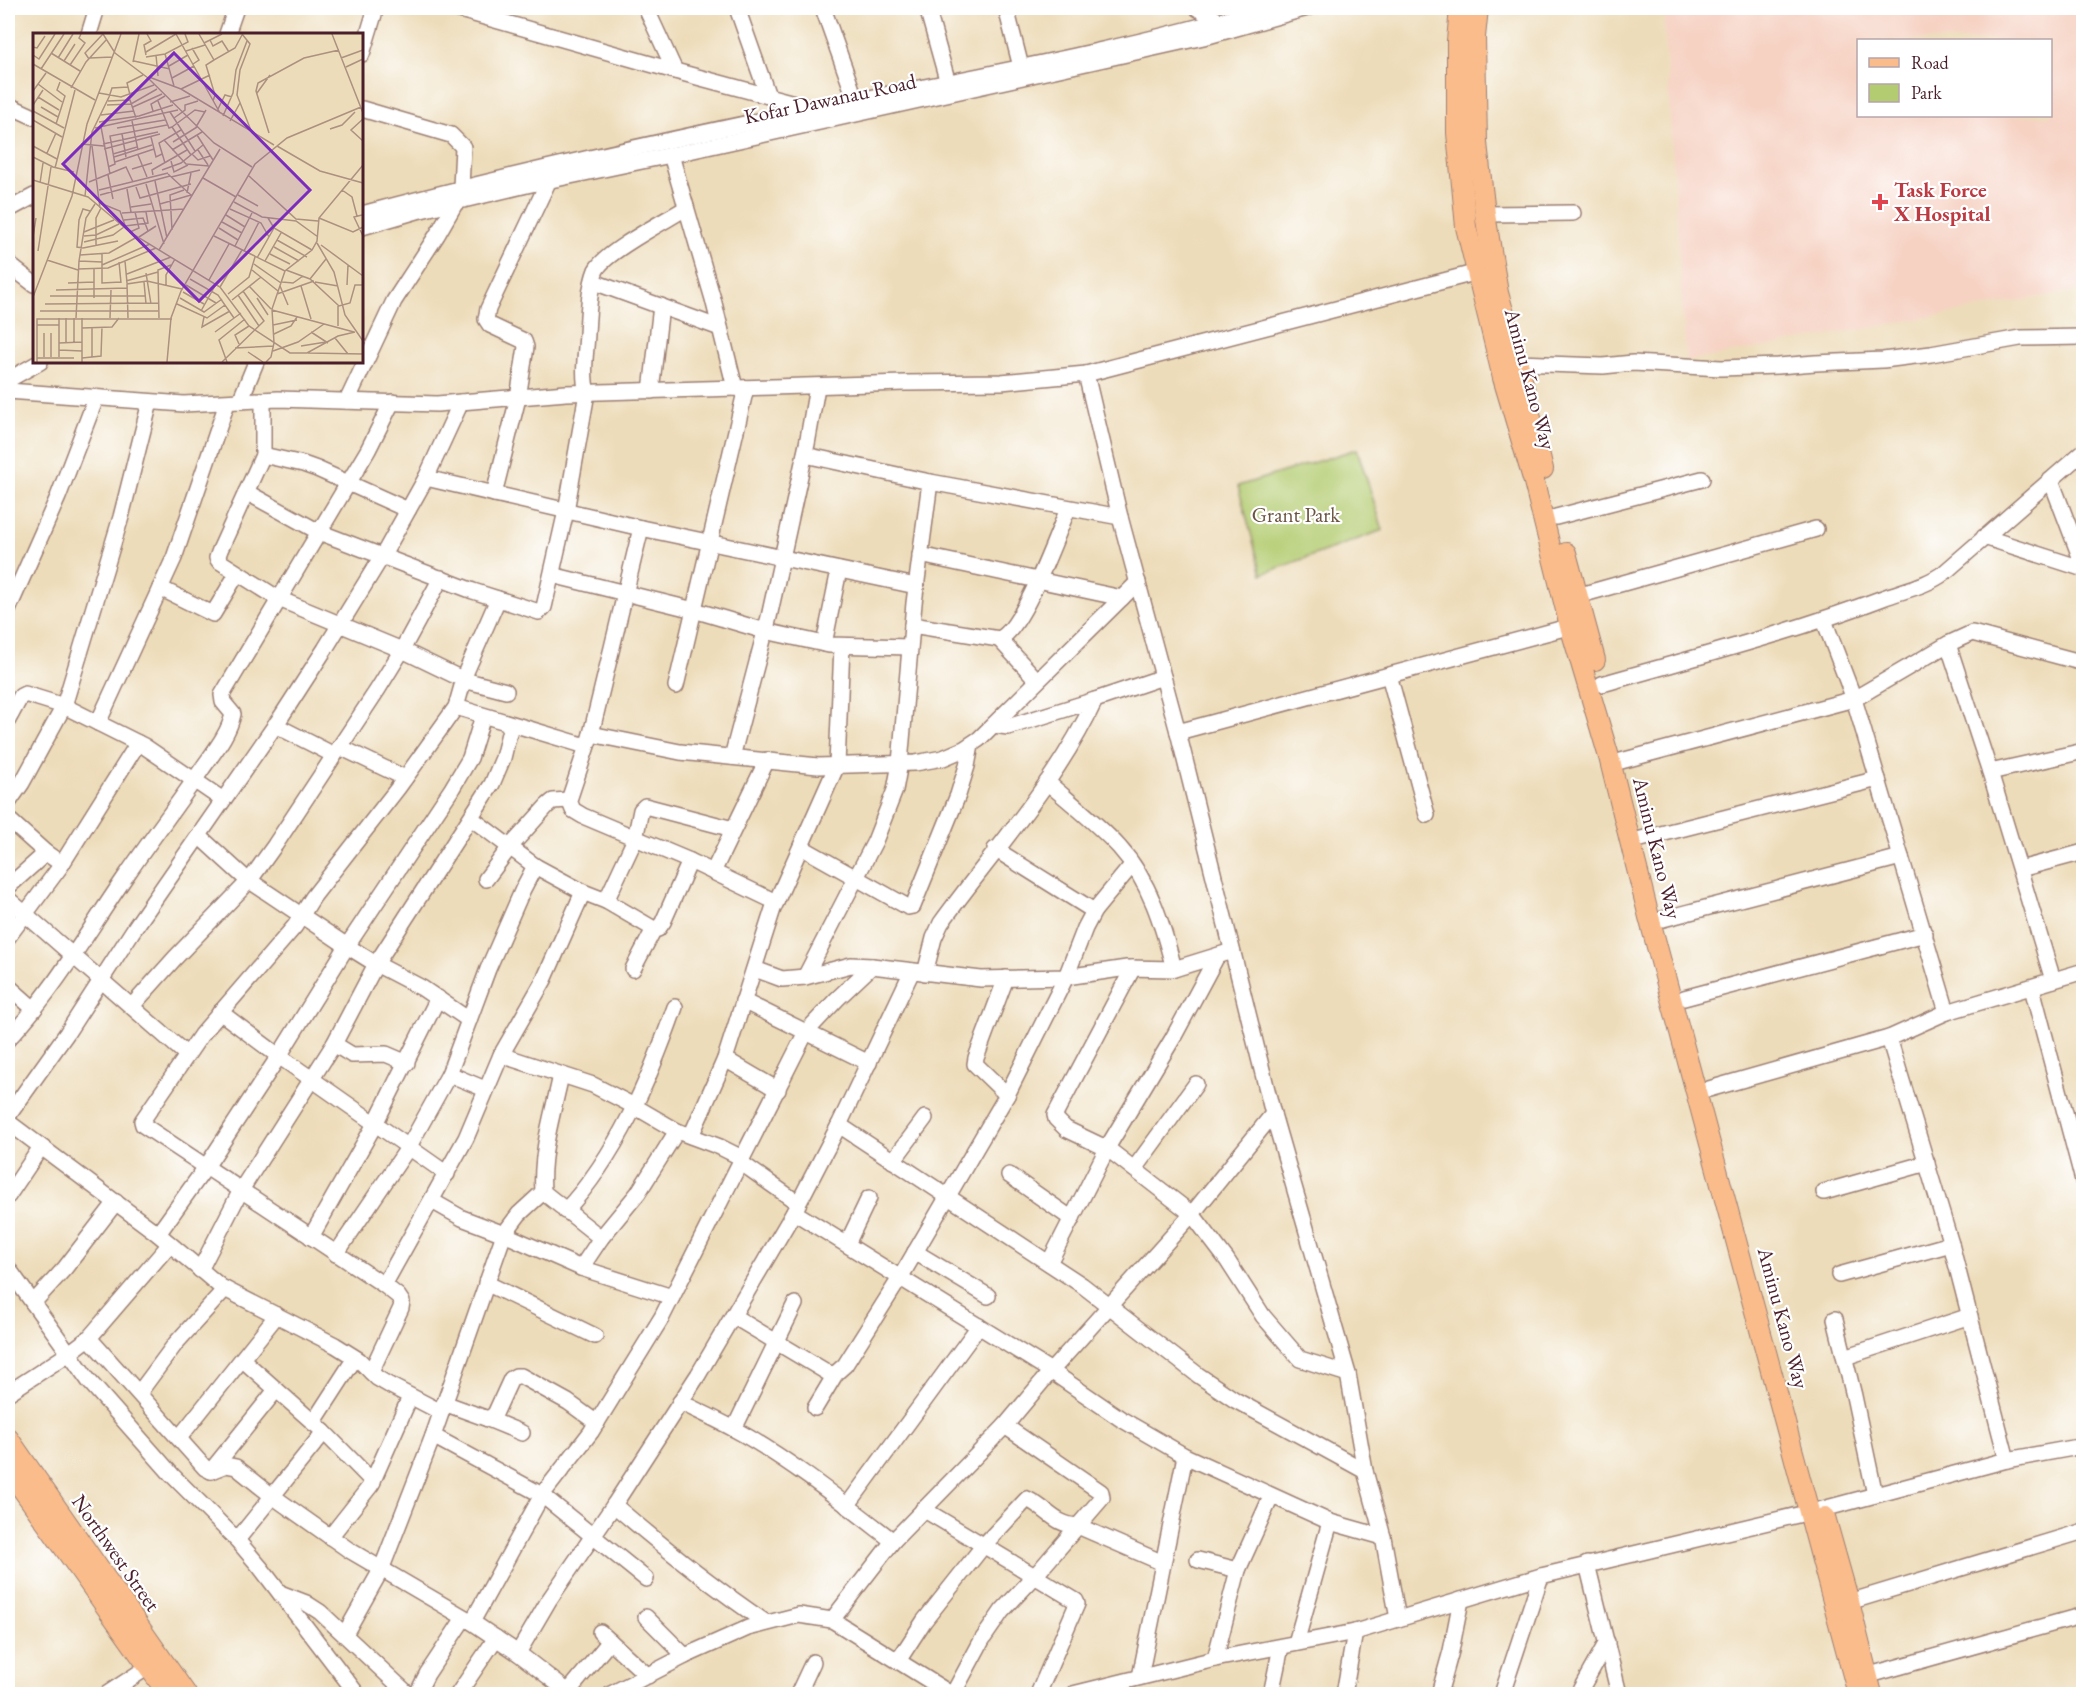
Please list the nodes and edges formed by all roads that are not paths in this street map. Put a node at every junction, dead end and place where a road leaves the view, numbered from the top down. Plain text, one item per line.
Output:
1 (97, 8) edge
2 (236, 8) edge
3 (376, 8) edge
4 (453, 8) edge
5 (646, 8) edge
6 (737, 8) edge
7 (823, 8) edge
8 (927, 8) edge
9 (1006, 8) edge
10 (1197, 8) edge
11 (1265, 8) edge
12 (1307, 8) edge
13 (1460, 8) edge
14 (1478, 8) edge
15 (1219, 21) junction
16 (89, 33) edge
17 (227, 33) edge
18 (363, 51) edge
19 (1021, 67) junction
20 (675, 72) junction
21 (948, 83) junction
22 (768, 96) junction
23 (856, 101) junction
24 (8, 105) edge
25 (363, 109) edge
26 (816, 109) junction
27 (33, 117) edge
28 (671, 155) junction
29 (549, 180) junction
30 (458, 195) junction
31 (33, 197) edge
32 (1463, 202) junction
33 (1484, 207) junction
34 (686, 208) junction
35 (8, 210) edge
36 (1573, 213) dead end
37 (363, 214) edge
38 (363, 227) edge
39 (8, 264) edge
40 (1478, 272) junction
41 (594, 282) junction
42 (33, 284) edge
43 (661, 306) junction
44 (720, 328) junction
45 (2084, 337) edge
46 (33, 355) edge
47 (38, 363) edge
48 (255, 363) edge
49 (1518, 363) junction
50 (8, 369) edge
51 (1086, 374) junction
52 (8, 380) edge
53 (817, 387) junction
54 (741, 388) junction
55 (8, 391) edge
56 (651, 391) junction
57 (587, 393) junction
58 (96, 398) junction
59 (518, 398) junction
60 (263, 400) junction
61 (347, 401) junction
62 (150, 402) junction
63 (234, 402) junction
64 (392, 402) junction
65 (461, 402) junction
66 (2084, 451) edge
67 (805, 454) junction
68 (263, 455) junction
69 (426, 478) junction
70 (1702, 479) dead end
71 (2051, 480) junction
72 (930, 482) junction
73 (349, 483) junction
74 (246, 492) junction
75 (494, 494) junction
76 (1068, 508) junction
77 (408, 510) junction
78 (566, 511) junction
79 (1120, 517) junction
80 (1556, 517) junction
81 (641, 528) junction
82 (1816, 529) dead end
83 (319, 532) junction
84 (1984, 537) junction
85 (710, 543) junction
86 (920, 555) junction
87 (382, 556) junction
88 (781, 558) junction
89 (2084, 568) edge
90 (839, 570) junction
91 (237, 574) junction
92 (552, 575) junction
93 (441, 579) junction
94 (1038, 580) junction
95 (1138, 582) junction
96 (916, 586) junction
97 (160, 588) junction
98 (625, 594) junction
99 (1577, 596) junction
100 (1122, 598) junction
101 (279, 599) junction
102 (498, 599) junction
103 (8, 610) edge
104 (694, 610) junction
105 (1824, 620) junction
106 (1577, 624) junction
107 (339, 625) junction
108 (912, 625) junction
109 (765, 631) junction
110 (999, 639) junction
111 (824, 644) junction
112 (1948, 644) junction
113 (842, 646) junction
114 (910, 647) junction
115 (402, 650) junction
116 (2084, 663) edge
117 (1389, 675) junction
118 (1163, 677) junction
119 (464, 680) junction
120 (1037, 680) junction
121 (1602, 684) junction
122 (676, 686) dead end
123 (506, 691) dead end
124 (1854, 699) junction
125 (1095, 700) junction
126 (64, 706) junction
127 (456, 707) junction
128 (483, 716) junction
129 (8, 720) edge
130 (98, 723) junction
131 (275, 725) junction
132 (511, 725) junction
133 (993, 725) junction
134 (1178, 732) junction
135 (589, 740) junction
136 (138, 743) junction
137 (971, 745) junction
138 (337, 751) junction
139 (2084, 751) edge
140 (732, 757) junction
141 (767, 760) junction
142 (1621, 761) junction
143 (900, 763) junction
144 (837, 765) junction
145 (1990, 772) junction
146 (405, 778) junction
147 (1878, 779) junction
148 (194, 780) junction
149 (1047, 782) junction
150 (223, 800) junction
151 (568, 800) junction
152 (8, 803) edge
153 (1427, 815) dead end
154 (471, 818) junction
155 (8, 819) edge
156 (734, 829) junction
157 (199, 836) junction
158 (634, 838) junction
159 (1641, 839) junction
160 (510, 847) junction
161 (801, 847) junction
162 (995, 849) junction
163 (2084, 852) edge
164 (46, 854) junction
165 (1901, 857) junction
166 (690, 861) junction
167 (62, 864) junction
168 (1132, 865) junction
169 (535, 866) junction
170 (2020, 869) junction
171 (713, 872) junction
172 (486, 879) dead end
173 (856, 879) junction
174 (250, 880) junction
175 (8, 887) edge
176 (583, 892) junction
177 (8, 899) edge
178 (606, 901) junction
179 (776, 902) junction
180 (1094, 911) junction
181 (25, 915) junction
182 (301, 915) junction
183 (1663, 919) junction
184 (654, 929) junction
185 (1925, 934) junction
186 (8, 937) edge
187 (347, 946) junction
188 (1225, 953) junction
189 (73, 955) junction
190 (376, 964) junction
191 (872, 966) junction
192 (1133, 968) junction
193 (633, 969) dead end
194 (755, 969) junction
195 (1174, 969) junction
196 (2084, 971) edge
197 (919, 972) junction
198 (805, 977) junction
199 (1066, 977) junction
200 (1006, 978) junction
201 (101, 979) junction
202 (2053, 980) junction
203 (8, 988) edge
204 (2032, 988) junction
205 (438, 998) junction
206 (1684, 998) junction
207 (743, 1001) junction
208 (132, 1006) junction
209 (675, 1007) dead end
210 (34, 1009) junction
211 (220, 1012) junction
212 (1947, 1012) junction
213 (469, 1020) junction
214 (806, 1032) junction
215 (1889, 1038) junction
216 (8, 1039) edge
217 (334, 1044) junction
218 (187, 1054) junction
219 (501, 1054) junction
220 (279, 1056) junction
221 (725, 1059) junction
222 (406, 1063) junction
223 (869, 1063) junction
224 (449, 1074) junction
225 (561, 1075) junction
226 (312, 1080) junction
227 (1196, 1084) dead end
228 (485, 1089) junction
229 (1709, 1089) junction
230 (778, 1090) junction
231 (1007, 1095) junction
232 (634, 1106) junction
233 (1273, 1114) junction
234 (8, 1116) edge
235 (924, 1118) dead end
236 (8, 1122) edge
237 (375, 1124) junction
238 (839, 1125) junction
239 (684, 1134) junction
240 (41, 1147) junction
241 (408, 1148) junction
242 (1108, 1149) junction
243 (741, 1160) junction
244 (893, 1161) junction
245 (1927, 1163) junction
246 (206, 1167) junction
247 (1134, 1169) junction
248 (447, 1174) junction
249 (1009, 1175) dead end
250 (2084, 1184) edge
251 (241, 1190) junction
252 (543, 1192) junction
253 (1824, 1192) dead end
254 (8, 1196) edge
255 (948, 1197) junction
256 (869, 1198) dead end
257 (432, 1201) junction
258 (116, 1202) junction
259 (796, 1208) junction
260 (565, 1210) junction
261 (1192, 1214) junction
262 (1072, 1219) junction
263 (158, 1234) junction
264 (504, 1234) junction
265 (311, 1237) junction
266 (601, 1238) junction
267 (170, 1244) junction
268 (846, 1244) junction
269 (1951, 1244) junction
270 (915, 1252) junction
271 (336, 1254) junction
272 (1049, 1263) junction
273 (8, 1268) edge
274 (581, 1268) junction
275 (200, 1270) junction
276 (1839, 1275) dead end
277 (900, 1278) junction
278 (486, 1283) junction
279 (384, 1285) junction
280 (225, 1289) junction
281 (988, 1296) dead end
282 (672, 1297) junction
283 (33, 1303) junction
284 (795, 1304) dead end
285 (1110, 1306) junction
286 (277, 1315) junction
287 (733, 1316) junction
288 (1970, 1316) junction
289 (1835, 1319) dead end
290 (979, 1326) junction
291 (595, 1336) dead end
292 (89, 1338) junction
293 (777, 1343) junction
294 (68, 1354) junction
295 (1845, 1357) junction
296 (355, 1358) junction
297 (243, 1360) junction
298 (1051, 1371) junction
299 (371, 1372) junction
300 (836, 1373) junction
301 (1348, 1374) junction
302 (276, 1390) junction
303 (8, 1393) edge
304 (139, 1393) junction
305 (410, 1397) junction
306 (680, 1402) junction
307 (443, 1407) junction
308 (814, 1408) dead end
309 (488, 1419) junction
310 (597, 1423) junction
311 (1005, 1426) junction
312 (319, 1428) junction
313 (734, 1429) junction
314 (522, 1433) dead end
315 (433, 1436) junction
316 (8, 1438) edge
317 (179, 1438) junction
318 (2084, 1446) edge
319 (1185, 1456) junction
320 (2007, 1460) junction
321 (8, 1469) edge
322 (211, 1471) junction
323 (1365, 1471) junction
324 (373, 1482) junction
325 (542, 1495) junction
326 (1875, 1495) junction
327 (273, 1496) junction
328 (1270, 1497) junction
329 (614, 1505) junction
330 (847, 1506) junction
331 (923, 1509) junction
332 (1817, 1510) junction
333 (1330, 1522) junction
334 (1078, 1526) junction
335 (2084, 1531) edge
336 (591, 1535) junction
337 (330, 1537) junction
338 (1383, 1537) junction
339 (237, 1540) junction
340 (893, 1541) junction
341 (984, 1545) junction
342 (1198, 1560) dead end
343 (1163, 1563) junction
344 (1587, 1564) junction
345 (381, 1570) junction
346 (1238, 1570) junction
347 (1540, 1576) junction
348 (1034, 1577) junction
349 (646, 1579) dead end
350 (280, 1593) junction
351 (1461, 1600) junction
352 (1849, 1602) junction
353 (2084, 1615) edge
354 (646, 1617) dead end
355 (1398, 1619) junction
356 (468, 1620) junction
357 (832, 1620) junction
358 (765, 1622) junction
359 (1354, 1632) junction
360 (345, 1634) junction
361 (496, 1638) junction
362 (1607, 1642) junction
363 (1296, 1643) junction
364 (1281, 1647) junction
365 (518, 1653) junction
366 (685, 1656) junction
367 (1215, 1659) junction
368 (898, 1661) junction
369 (813, 1662) dead end
370 (148, 1667) junction
371 (648, 1676) junction
372 (1866, 1676) junction
373 (1130, 1684) edge
374 (569, 1693) edge
375 (107, 1695) edge
376 (168, 1695) edge
377 (186, 1695) edge
378 (357, 1695) edge
379 (408, 1695) edge
380 (417, 1695) edge
381 (458, 1695) edge
382 (611, 1695) edge
383 (798, 1695) edge
384 (952, 1695) edge
385 (1038, 1695) edge
386 (1073, 1695) edge
387 (1272, 1695) edge
388 (1344, 1695) edge
389 (1438, 1695) edge
390 (1502, 1695) edge
391 (1578, 1695) edge
392 (1618, 1695) edge
393 (1858, 1695) edge
394 (1872, 1695) edge

1 - 16 street
2 - 17 street
3 - 18 street
4 - 20 street
5 - 20 street
6 - 22 street
7 - 23 street
8 - 21 street
9 - 19 street
10 - 15 street
11 - 15 street, Kofar Dawanau Road
12 - 28 street, Kofar Dawanau Road
13 - 32 main road, Aminu Kano Way
14 - 33 main road, Aminu Kano Way
15 - 19 street, Kofar Dawanau Road
19 - 21 street, Kofar Dawanau Road
20 - 22 street
21 - 23 street, Kofar Dawanau Road
22 - 26 street
23 - 26 street, Kofar Dawanau Road
24 - 27 street
25 - 30 street
26 - 30 street, Kofar Dawanau Road
28 - 29 street, Kofar Dawanau Road
28 - 34 street
29 - 30 street, Kofar Dawanau Road
29 - 59 street
30 - 37 street, Kofar Dawanau Road
30 - 38 street, Kofar Dawanau Road
30 - 61 street
31 - 35 street
32 - 33 main road
32 - 40 main road, Aminu Kano Way
33 - 36 street
33 - 49 main road, Aminu Kano Way
34 - 41 street
34 - 44 street
39 - 42 street
40 - 51 street
40 - 106 main road, Aminu Kano Way
41 - 43 street
41 - 57 street
43 - 44 street
43 - 56 street
44 - 54 street
45 - 49 street
46 - 50 street
47 - 52 street
48 - 63 street
49 - 80 main road, Aminu Kano Way
51 - 53 street
51 - 79 street
53 - 54 street
53 - 67 street
54 - 56 street
54 - 85 street
55 - 58 street
56 - 57 street
57 - 59 street
57 - 78 street
58 - 62 street
58 - 103 street
59 - 65 street
59 - 75 street
60 - 61 street
60 - 63 street
60 - 68 street
61 - 64 street
62 - 63 street
62 - 126 street
63 - 97 street
64 - 65 street
64 - 73 street
65 - 69 street
66 - 71 street
67 - 72 street
67 - 88 street
68 - 73 street
68 - 74 street
69 - 75 street
69 - 77 street
70 - 80 street
71 - 84 street
71 - 89 street
72 - 76 street
72 - 86 street
73 - 77 street
73 - 83 street
74 - 83 street
74 - 91 street
75 - 78 street
76 - 79 street
76 - 94 street
77 - 87 street
78 - 81 street
78 - 92 street
79 - 95 street
80 - 99 main road, Aminu Kano Way
81 - 85 street
81 - 98 street
82 - 99 street
83 - 87 street
83 - 101 street
84 - 89 street
84 - 105 street
85 - 88 street
85 - 104 street
86 - 94 street
86 - 96 street
87 - 93 street
87 - 107 street
88 - 90 street
88 - 109 street
90 - 96 street
90 - 111 street
91 - 97 street
91 - 101 street
92 - 98 street
92 - 102 street
93 - 102 street
93 - 115 street
94 - 100 street
94 - 110 street
95 - 100 street
95 - 118 street
96 - 108 street
97 - 130 street
98 - 104 street
98 - 135 street
99 - 106 main road, Aminu Kano Way
100 - 120 street
101 - 107 street
101 - 148 street
102 - 119 street
104 - 109 street
104 - 122 street
105 - 121 street
105 - 124 street
106 - 117 street
106 - 121 main road, Aminu Kano Way
106 - 332 main road, Aminu Kano Way
107 - 115 street
107 - 131 street
108 - 110 street
108 - 114 street
109 - 111 street
109 - 140 street
110 - 120 street
111 - 113 street
112 - 116 street
112 - 124 street
112 - 145 street
113 - 114 street
113 - 144 street
114 - 143 street
115 - 119 street
115 - 138 street
117 - 134 street
117 - 153 street
118 - 125 street
118 - 134 street
119 - 123 street
119 - 127 street
120 - 133 street
121 - 142 main road, Aminu Kano Way
124 - 142 street
124 - 147 street
125 - 133 street
125 - 149 street
126 - 129 street
126 - 130 street
126 - 152 street
127 - 128 street
127 - 146 street
128 - 132 street
128 - 187 street
130 - 136 street
131 - 138 street
131 - 150 street
132 - 135 street
132 - 154 street
133 - 137 street
134 - 188 street
135 - 140 street
135 - 151 street
136 - 148 street
136 - 167 street
137 - 143 street
137 - 173 street
138 - 146 street
138 - 174 street
139 - 145 street
140 - 141 street
141 - 144 street
141 - 156 street
142 - 159 main road, Aminu Kano Way
143 - 144 street
143 - 173 street
144 - 161 street
145 - 170 street
146 - 182 street
147 - 159 street
147 - 165 street
148 - 150 street
148 - 189 street
149 - 162 street
149 - 168 street
150 - 157 street
151 - 158 street
151 - 160 street
154 - 160 street
154 - 190 street
155 - 164 street
156 - 158 street
156 - 171 street
157 - 174 street
157 - 201 street
158 - 166 street
158 - 178 street
159 - 183 main road, Aminu Kano Way
160 - 169 street
160 - 172 street
161 - 173 street
161 - 179 street
162 - 180 street
162 - 197 street
163 - 170 street
164 - 167 street
164 - 175 street
165 - 183 street
165 - 185 street
166 - 171 street
166 - 184 street
167 - 181 street
168 - 180 street
168 - 195 street
169 - 176 street
169 - 213 street
170 - 202 street
171 - 179 street
173 - 198 street
174 - 182 street
174 - 208 street
176 - 178 street
176 - 219 street
177 - 181 street
178 - 184 street
179 - 194 street
180 - 199 street
181 - 186 street
181 - 189 street
182 - 187 street
182 - 211 street
183 - 206 main road, Aminu Kano Way
184 - 193 street
185 - 206 street
185 - 212 street
187 - 190 street
187 - 220 street
188 - 195 street
188 - 233 street
188 - 242 street
189 - 201 street
189 - 210 street
190 - 205 street
190 - 217 street
191 - 197 street
191 - 198 street
191 - 214 street
192 - 195 street
192 - 199 street
192 - 242 street
194 - 198 street
194 - 207 street
196 - 202 street
197 - 200 street
197 - 223 street
199 - 200 street
199 - 231 street
200 - 231 street
201 - 208 street
201 - 234 street
202 - 204 street
203 - 210 street
204 - 212 street
204 - 250 street
205 - 213 street
205 - 222 street
206 - 229 main road, Aminu Kano Way
207 - 214 street
207 - 221 street
208 - 218 street
209 - 232 street
210 - 216 street
211 - 218 street
211 - 220 street
212 - 215 street
213 - 224 street
214 - 223 street
214 - 230 street
215 - 229 street
215 - 245 street
217 - 222 street
217 - 226 street
218 - 246 street
219 - 225 street
219 - 228 street
220 - 226 street
220 - 246 street
221 - 230 street
221 - 239 street
222 - 237 street
223 - 238 street
224 - 228 street
224 - 241 street
225 - 232 street
225 - 252 street
226 - 237 street
226 - 251 street
227 - 247 street
228 - 248 street
229 - 332 main road, Aminu Kano Way
230 - 243 street
231 - 255 street
232 - 239 street
232 - 260 street
233 - 261 street
233 - 301 street
235 - 244 street
236 - 240 street
237 - 241 street
237 - 265 street
238 - 244 street
238 - 259 street
239 - 243 street
239 - 266 street
240 - 254 street
240 - 258 street
241 - 248 street
241 - 271 street
242 - 247 street
242 - 262 street
243 - 259 street
243 - 282 street
244 - 255 street
245 - 253 street
245 - 269 street
246 - 251 street
246 - 263 street
247 - 261 street
248 - 257 street
249 - 262 street
251 - 265 street
251 - 275 street
252 - 260 street
252 - 264 street
255 - 270 street
255 - 272 street
256 - 268 street
257 - 264 street
257 - 279 street
258 - 263 street
258 - 283 street
259 - 268 street
259 - 287 street
260 - 266 street
261 - 285 street
261 - 301 street
262 - 272 street
263 - 267 street
264 - 274 street
264 - 278 street
265 - 271 street
266 - 274 street
267 - 275 street
267 - 292 street
268 - 277 street
269 - 276 street
269 - 288 street
270 - 277 street
270 - 281 street
271 - 279 street
272 - 285 street
273 - 283 street
274 - 282 street
275 - 280 street
277 - 290 street
277 - 300 street
278 - 291 street
278 - 307 street
279 - 299 street
280 - 286 street
280 - 304 street
282 - 310 street
283 - 294 street
284 - 293 street
285 - 298 street
285 - 323 street
286 - 296 street
286 - 297 street
287 - 293 street
287 - 306 street
288 - 295 street
288 - 320 street
289 - 295 street
290 - 298 street
290 - 330 street
292 - 294 street
292 - 304 street
293 - 300 street
293 - 313 street
294 - 303 street
294 - 339 street
295 - 326 street
296 - 299 street
296 - 312 street
297 - 302 street
297 - 317 street
298 - 311 street
298 - 319 street
299 - 305 street
300 - 308 street
301 - 323 street
302 - 312 street
302 - 322 street
304 - 317 street
305 - 307 street
305 - 324 street
306 - 313 street
306 - 329 street
307 - 309 street
307 - 315 street
309 - 310 street
309 - 314 street
310 - 325 street
311 - 331 street
311 - 334 street
312 - 324 street
312 - 327 street
313 - 330 street
315 - 325 street
315 - 345 street
316 - 377 main road, Northwest Street
317 - 322 street
318 - 320 street
319 - 328 street
319 - 343 street
320 - 326 street
321 - 370 main road, Northwest Street
322 - 327 street
323 - 338 street
324 - 337 street
325 - 336 street
325 - 356 street
326 - 332 street
327 - 337 street
327 - 339 street
328 - 333 street
328 - 346 street
329 - 336 street
329 - 358 street
330 - 340 street
331 - 340 street
331 - 341 street
332 - 344 street
332 - 352 main road, Aminu Kano Way
332 - 393 main road, Aminu Kano Way
333 - 338 street
333 - 363 street
334 - 341 street
334 - 343 street
334 - 348 street
335 - 352 street
336 - 349 street
336 - 365 street
337 - 345 street
338 - 355 street
339 - 350 street
340 - 357 street
341 - 348 street
341 - 368 street
342 - 346 street
343 - 373 street
344 - 347 street
344 - 362 street
345 - 356 street
345 - 360 street
346 - 367 street
347 - 351 street
347 - 390 street
348 - 384 street
348 - 385 street
350 - 360 street
350 - 378 street
351 - 355 street
351 - 389 street
352 - 372 main road, Aminu Kano Way
353 - 372 street
354 - 366 street
355 - 359 street
356 - 361 street
356 - 380 street
357 - 358 street
357 - 368 street
358 - 366 street
359 - 363 street
359 - 388 street
360 - 379 street
361 - 365 street
361 - 381 street
362 - 391 street
362 - 392 street
363 - 364 street
364 - 367 street
364 - 387 street
365 - 374 street
366 - 371 street
367 - 373 street
368 - 384 street
369 - 383 street
370 - 375 street
370 - 376 main road, Northwest Street
371 - 374 street
371 - 382 street
372 - 394 main road, Aminu Kano Way
373 - 386 street

